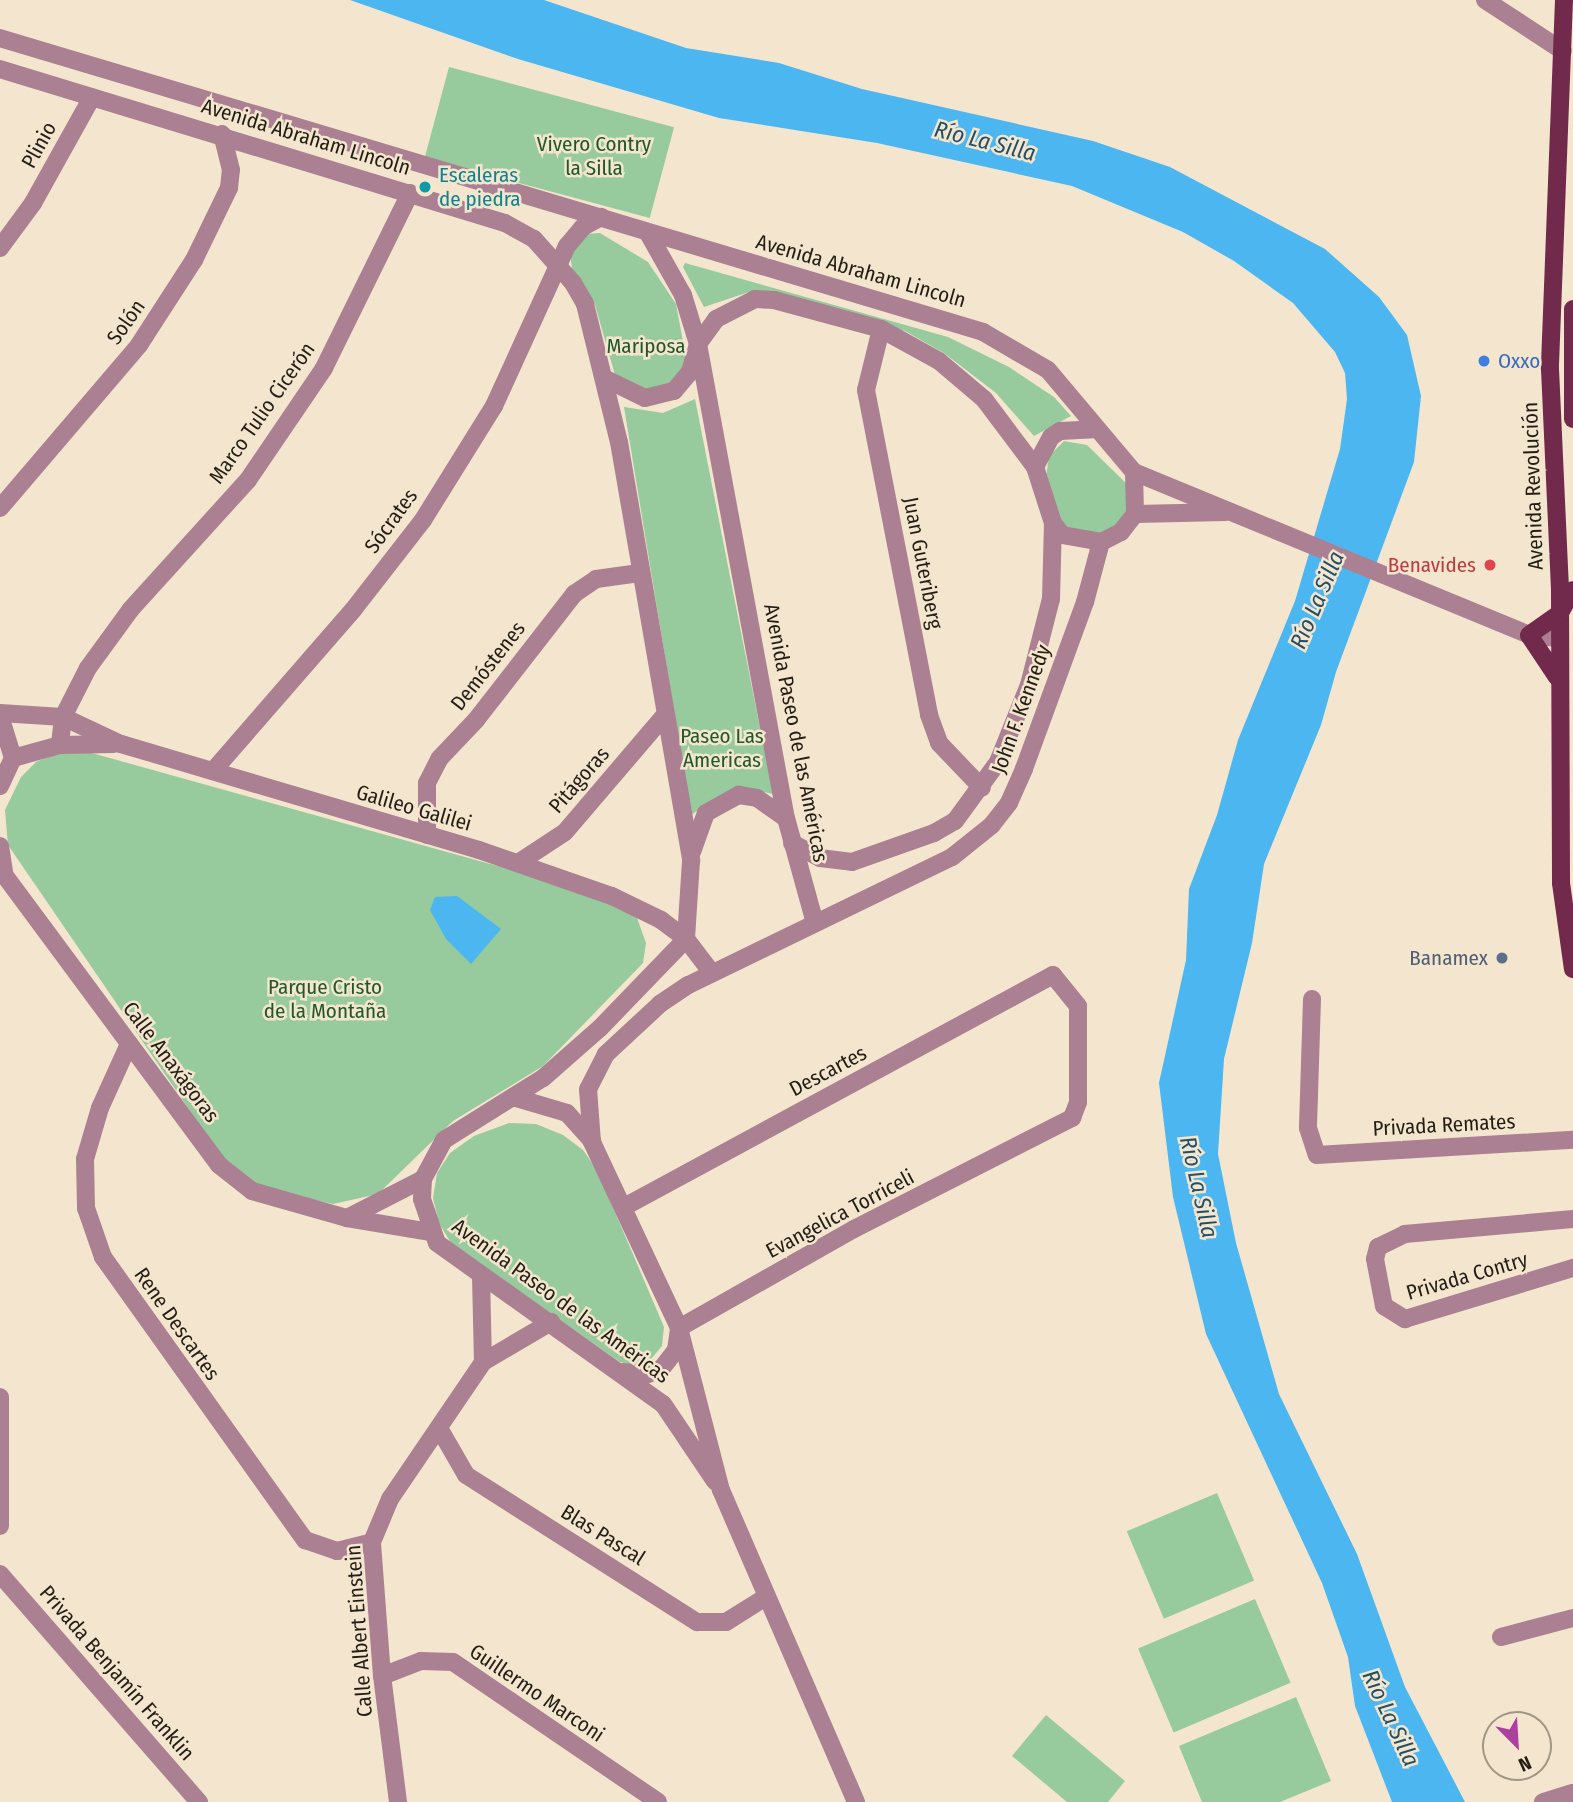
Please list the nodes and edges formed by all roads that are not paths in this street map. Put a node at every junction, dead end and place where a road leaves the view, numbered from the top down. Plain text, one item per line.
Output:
1 (1485, 0) edge
2 (1564, 0) edge
3 (0, 38) edge
4 (1563, 51) junction
5 (0, 69) edge
6 (92, 97) junction
7 (222, 134) junction
8 (410, 193) junction
9 (601, 217) junction
10 (648, 233) junction
11 (0, 248) edge
12 (560, 267) junction
13 (1573, 309) edge
14 (881, 329) junction
15 (698, 344) junction
16 (606, 379) junction
17 (1573, 419) edge
18 (1094, 429) junction
19 (1035, 467) junction
20 (1135, 472) junction
21 (0, 508) edge
22 (1228, 512) junction
23 (1135, 514) junction
24 (1052, 523) junction
25 (1101, 542) junction
26 (640, 573) junction
27 (1573, 590) edge
28 (1560, 613) junction
29 (1529, 635) junction
30 (1567, 638) edge
31 (1573, 660) edge
32 (1560, 682) junction
33 (0, 715) edge
34 (664, 716) junction
35 (63, 717) junction
36 (121, 744) junction
37 (60, 745) junction
38 (13, 758) junction
39 (213, 771) junction
40 (0, 786) edge
41 (982, 788) junction
42 (786, 818) junction
43 (427, 835) junction
44 (792, 843) junction
45 (0, 846) edge
46 (691, 861) junction
47 (518, 863) junction
48 (2, 870) edge
49 (814, 920) junction
50 (1569, 921) edge
51 (686, 939) junction
52 (1573, 970) edge
53 (712, 973) junction
54 (1053, 975) joint
55 (1311, 999) dead end
56 (129, 1044) junction
57 (513, 1097) junction
58 (1573, 1140) edge
59 (592, 1142) junction
60 (423, 1179) junction
61 (624, 1207) junction
62 (348, 1218) junction
63 (1573, 1219) edge
64 (431, 1232) junction
65 (1573, 1268) edge
66 (481, 1276) junction
67 (551, 1322) junction
68 (678, 1328) junction
69 (483, 1362) junction
70 (620, 1371) junction
71 (0, 1397) edge
72 (439, 1427) junction
73 (721, 1490) junction
74 (0, 1526) edge
75 (372, 1542) junction
76 (0, 1574) edge
77 (766, 1597) junction
78 (1573, 1618) edge
79 (1501, 1637) dead end
80 (382, 1676) junction
81 (1573, 1793) edge
82 (199, 1802) edge
83 (398, 1802) edge
84 (658, 1802) edge
85 (856, 1802) edge
86 (1543, 1802) edge

1 - 4 street
2 - 4 main road, Avenida Revolución
3 - 9 street, Avenida Abraham Lincoln
4 - 28 main road, Avenida Revolución
5 - 6 street, Avenida Abraham Lincoln
6 - 7 street, Avenida Abraham Lincoln
6 - 11 street, Plinio
7 - 8 street, Avenida Abraham Lincoln
7 - 21 street, Solón
8 - 12 street, Avenida Abraham Lincoln
8 - 35 street, Marco Tulio Cicerón
9 - 10 street, Avenida Abraham Lincoln
9 - 12 street, Sócrates
10 - 15 street, Avenida Paseo de las Américas
10 - 18 street, Avenida Abraham Lincoln
12 - 16 street, Avenida Abraham Lincoln
12 - 39 street, Sócrates
13 - 17 main road
14 - 15 street
14 - 19 street
14 - 41 street, Juan Guteriberg
15 - 16 street
15 - 42 street, Avenida Paseo de las Américas
16 - 26 street
18 - 19 street
18 - 20 street, Avenida Abraham Lincoln
19 - 24 street
20 - 22 street
20 - 23 street
22 - 23 street
22 - 29 street
23 - 25 street
24 - 25 street
24 - 41 street, John F. Kennedy
25 - 49 street, John F. Kennedy
26 - 34 street
26 - 43 street, Demóstenes
27 - 28 main road
28 - 29 main road
28 - 30 main road, Avenida Revolución
29 - 30 street
29 - 32 main road
30 - 32 main road, Avenida Revolución
31 - 32 main road
32 - 50 main road, Avenida Revolución
33 - 35 street, Galileo Galilei
33 - 38 street
34 - 46 street
34 - 47 street, Pitágoras
35 - 36 street, Galileo Galilei
35 - 37 street, Marco Tulio Cicerón
36 - 37 street, Galileo Galilei
36 - 39 street, Galileo Galilei
37 - 38 street, Galileo Galilei
38 - 40 street
39 - 43 street, Galileo Galilei
41 - 44 street, John F. Kennedy
42 - 44 street, Avenida Paseo de las Américas
42 - 46 street
43 - 47 street, Galileo Galilei
44 - 49 street, Avenida Paseo de las Américas
45 - 48 street, Calle Anaxágoras
46 - 51 street
47 - 51 street, Galileo Galilei
48 - 56 street, Calle Anaxágoras
49 - 53 street, Avenida Paseo de las Américas
50 - 52 main road, Avenida Revolución
51 - 53 street
51 - 57 street
53 - 59 street, Avenida Paseo de las Américas
54 - 61 street, Descartes
54 - 68 street, Evangelica Torriceli
55 - 58 street, Privada Remates
56 - 62 street, Calle Anaxágoras
56 - 75 street, Rene Descartes
57 - 59 street
57 - 60 street
59 - 61 street, Avenida Paseo de las Américas
60 - 62 street
60 - 64 street, Avenida Paseo de las Américas
61 - 68 street, Avenida Paseo de las Américas
62 - 64 street, Calle Anaxágoras
63 - 65 street, Privada Contry
64 - 66 street, Avenida Paseo de las Américas
66 - 67 street, Avenida Paseo de las Américas
66 - 69 street
67 - 69 street, Calle Albert Einstein
67 - 70 street, Avenida Paseo de las Américas
68 - 70 street
68 - 73 street, Avenida Paseo de las Américas
69 - 72 street, Calle Albert Einstein
70 - 73 street, Avenida Paseo de las Américas
71 - 74 street
72 - 75 street, Calle Albert Einstein
72 - 77 street, Blas Pascal
73 - 77 street, Avenida Paseo de las Américas
75 - 80 street, Calle Albert Einstein
76 - 82 street, Privada Benjamín Franklin
77 - 85 street, Avenida Paseo de las Américas
78 - 79 street
80 - 83 street, Calle Albert Einstein
80 - 84 street, Guillermo Marconi
81 - 86 street

